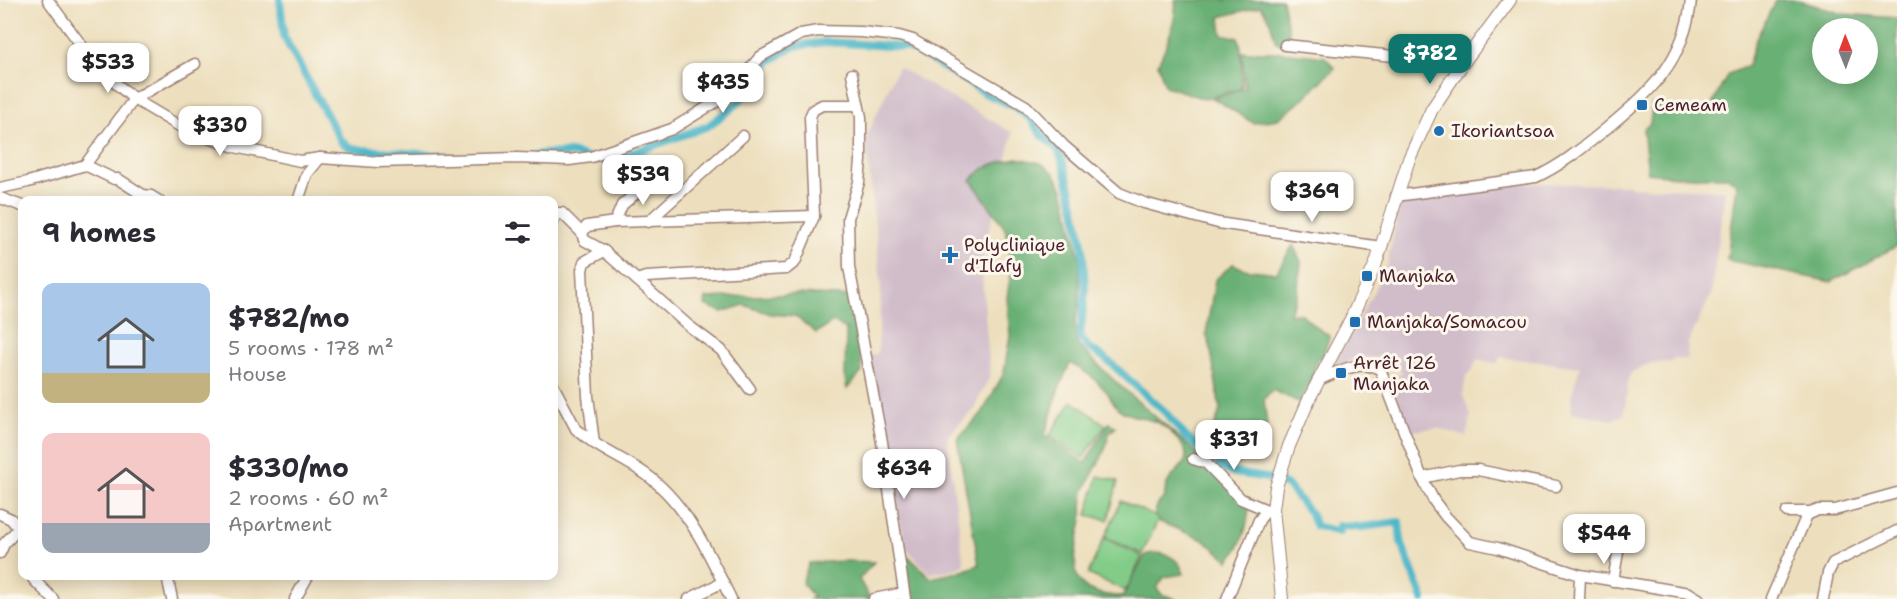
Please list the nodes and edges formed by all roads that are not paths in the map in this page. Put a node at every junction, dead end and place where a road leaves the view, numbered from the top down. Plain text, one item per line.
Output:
1 (48, 0) edge
2 (1510, 0) edge
3 (1691, 0) edge
4 (1284, 45) dead end
5 (1463, 63) junction
6 (195, 64) dead end
7 (852, 74) dead end
8 (134, 99) junction
9 (858, 105) junction
10 (743, 135) dead end
11 (320, 158) junction
12 (86, 165) junction
13 (654, 178) dead end
14 (0, 188) edge
15 (152, 196) edge
16 (300, 196) edge
17 (1396, 196) junction
18 (0, 198) edge
19 (18, 205) edge
20 (558, 213) edge
21 (814, 216) junction
22 (615, 222) junction
23 (648, 222) junction
24 (582, 233) junction
25 (1381, 247) junction
26 (604, 251) junction
27 (637, 280) junction
28 (1318, 380) junction
29 (750, 389) dead end
30 (558, 395) edge
31 (594, 443) junction
32 (1193, 459) dead end
33 (1422, 478) junction
34 (1556, 486) dead end
35 (1897, 493) edge
36 (1270, 509) junction
37 (1786, 512) dead end
38 (1812, 512) junction
39 (0, 514) edge
40 (18, 527) edge
41 (1897, 531) edge
42 (18, 532) edge
43 (1621, 535) dead end
44 (0, 553) edge
45 (1580, 575) junction
46 (34, 580) edge
47 (168, 580) edge
48 (306, 580) edge
49 (1612, 581) junction
50 (723, 582) junction
51 (904, 596) edge
52 (53, 599) edge
53 (172, 599) edge
54 (295, 599) edge
55 (689, 599) edge
56 (731, 599) edge
57 (874, 599) edge
58 (1227, 599) edge
59 (1282, 599) edge
60 (1579, 599) edge
61 (1699, 599) edge
62 (1771, 599) edge
63 (1823, 599) edge

1 - 8 street
2 - 5 main road
3 - 17 street
4 - 5 street
5 - 17 main road
6 - 8 street
7 - 9 street
8 - 11 street
8 - 12 street
9 - 21 street
9 - 51 street
10 - 23 street
11 - 16 street
11 - 25 street
12 - 14 street
12 - 15 street
13 - 22 street
17 - 25 main road
18 - 19 street
20 - 24 street
21 - 23 street
21 - 27 street
22 - 23 street
22 - 24 street
24 - 26 street
25 - 28 main road
26 - 27 street
26 - 31 street
27 - 29 street
28 - 33 street
28 - 36 main road
30 - 31 street
31 - 50 street
32 - 36 street
33 - 34 street
33 - 45 street
35 - 38 street
36 - 58 street
36 - 59 main road
37 - 38 street
38 - 62 street
39 - 40 street
41 - 63 street
42 - 44 street
43 - 49 street
45 - 49 street
45 - 60 street
46 - 52 street
47 - 53 street
48 - 54 street
49 - 61 street
50 - 55 street
50 - 56 street
51 - 57 street

